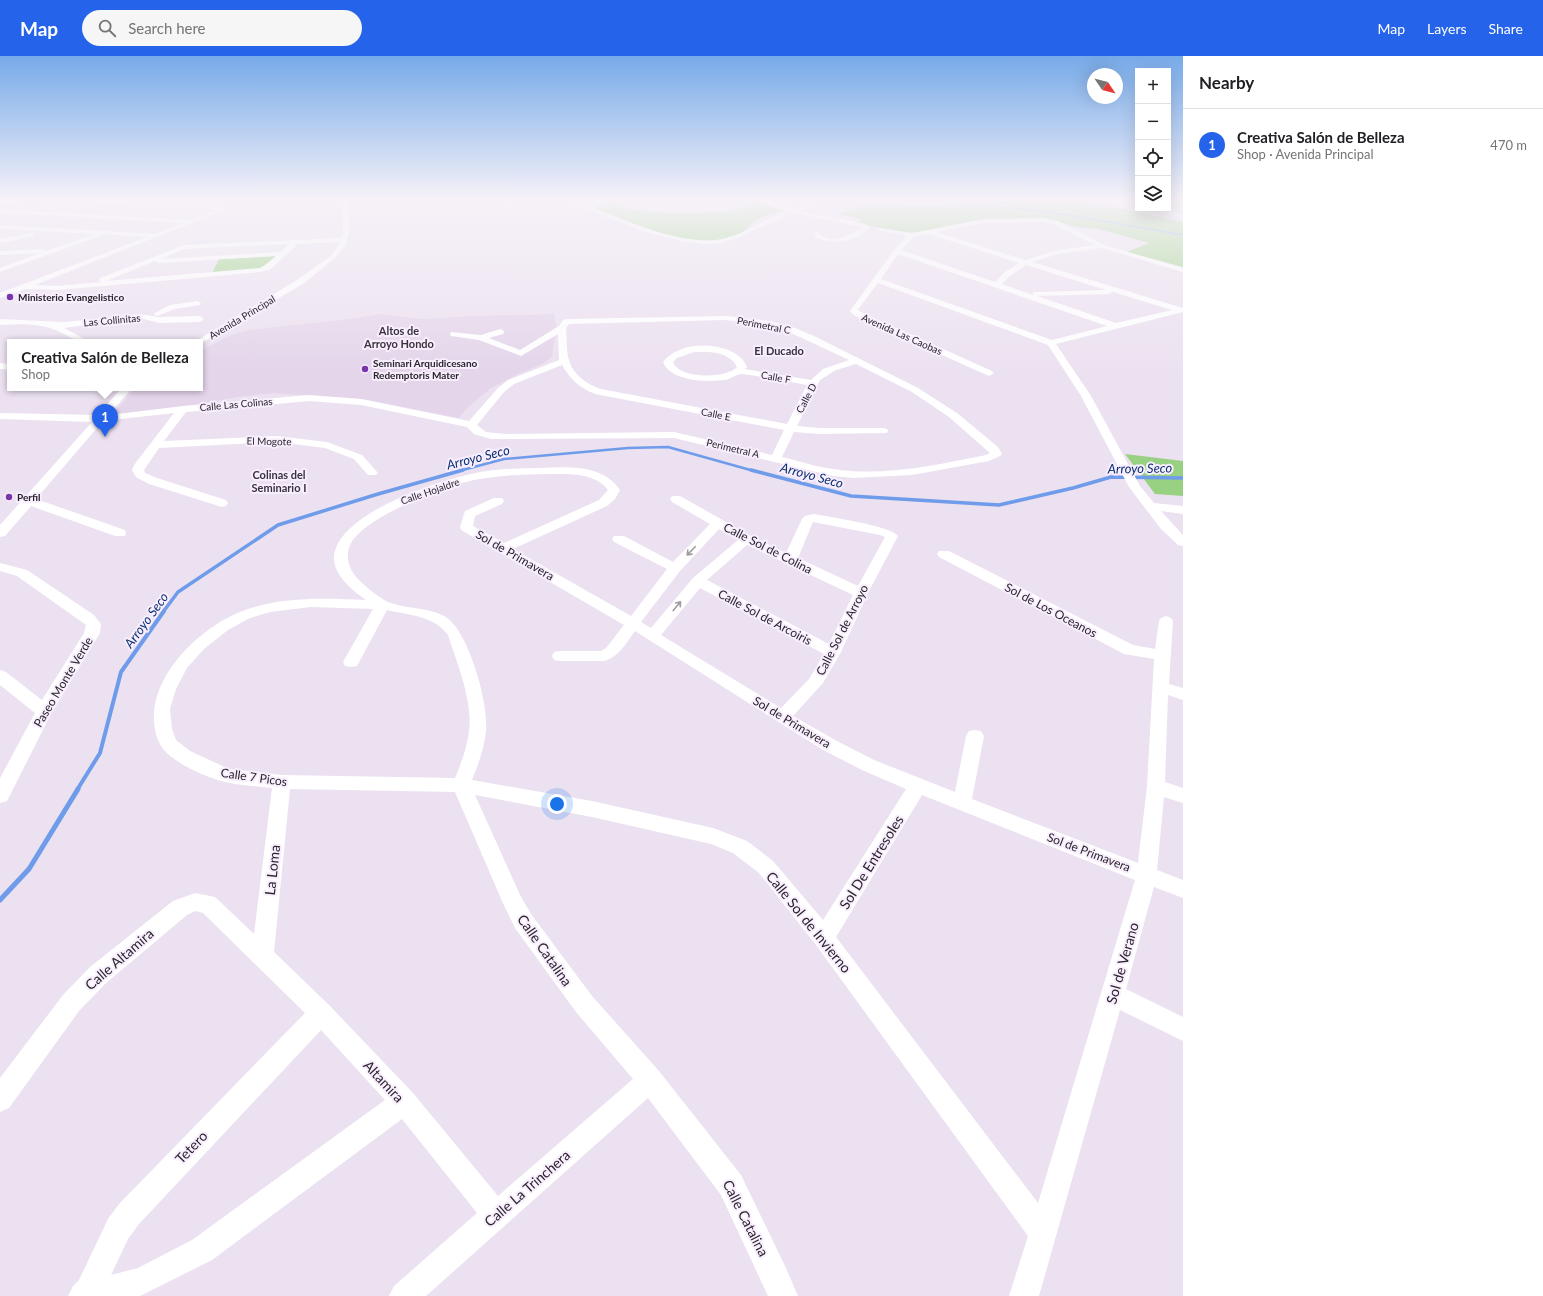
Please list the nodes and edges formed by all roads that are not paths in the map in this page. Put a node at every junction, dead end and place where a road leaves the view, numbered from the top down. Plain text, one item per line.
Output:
1 (37, 258) edge
2 (100, 258) edge
3 (156, 258) edge
4 (229, 258) edge
5 (278, 258) edge
6 (332, 258) edge
7 (892, 258) edge
8 (916, 258) edge
9 (1012, 258) edge
10 (1039, 258) edge
11 (1142, 258) edge
12 (213, 259) junction
13 (145, 262) junction
14 (1025, 262) junction
15 (1, 270) edge
16 (1183, 270) edge
17 (17, 271) dead end
18 (38, 274) dead end
19 (205, 275) junction
20 (53, 276) junction
21 (877, 280) junction
22 (997, 285) junction
23 (89, 286) junction
24 (23, 287) junction
25 (1119, 291) junction
26 (1024, 294) junction
27 (0, 296) edge
28 (197, 303) dead end
29 (1182, 310) edge
30 (156, 317) junction
31 (200, 319) dead end
32 (0, 322) edge
33 (87, 323) junction
34 (48, 325) junction
35 (564, 325) junction
36 (1116, 326) junction
37 (500, 332) dead end
38 (71, 334) junction
39 (454, 334) dead end
40 (481, 338) junction
41 (80, 339) edge
42 (203, 339) edge
43 (1051, 343) junction
44 (564, 361) junction
45 (857, 361) junction
46 (739, 371) junction
47 (989, 373) dead end
48 (813, 383) junction
49 (124, 391) edge
50 (182, 409) junction
51 (0, 416) edge
52 (100, 419) junction
53 (471, 425) junction
54 (790, 428) junction
55 (883, 431) dead end
56 (156, 445) junction
57 (996, 454) joint
58 (776, 458) junction
59 (372, 473) dead end
60 (676, 499) dead end
61 (28, 501) junction
62 (498, 501) dead end
63 (222, 503) dead end
64 (1150, 506) junction
65 (1183, 510) edge
66 (718, 523) junction
67 (2, 529) edge
68 (120, 533) dead end
69 (619, 539) dead end
70 (746, 539) junction
71 (1183, 542) edge
72 (504, 548) junction
73 (944, 554) dead end
74 (790, 560) junction
75 (0, 567) edge
76 (675, 568) junction
77 (698, 581) junction
78 (861, 593) junction
79 (383, 605) junction
80 (1166, 620) dead end
81 (632, 623) junction
82 (652, 636) junction
83 (833, 652) junction
84 (1162, 655) junction
85 (560, 656) dead end
86 (351, 662) dead end
87 (0, 676) edge
88 (1161, 687) junction
89 (1183, 694) edge
90 (44, 711) junction
91 (782, 717) junction
92 (976, 736) dead end
93 (282, 782) junction
94 (461, 785) junction
95 (918, 786) junction
96 (1156, 786) junction
97 (0, 796) edge
98 (1183, 796) edge
99 (962, 803) junction
100 (1147, 874) junction
101 (1183, 889) edge
102 (824, 938) junction
103 (262, 957) junction
104 (1113, 995) junction
105 (321, 1013) junction
106 (1183, 1029) edge
107 (650, 1080) junction
108 (0, 1100) edge
109 (404, 1102) junction
110 (496, 1215) junction
111 (1043, 1233) junction
112 (86, 1293) edge
113 (404, 1296) edge
114 (783, 1296) edge
115 (1024, 1296) edge

1 - 15 street
2 - 20 street
3 - 13 street
4 - 12 street
5 - 19 street
6 - 42 street, Avenida Principal
7 - 21 street, Avenida Las Caobas
8 - 22 street
9 - 14 street
10 - 14 street
11 - 16 street
12 - 13 street
12 - 19 street
13 - 23 street
14 - 22 street
14 - 25 street
15 - 17 street
18 - 20 street
19 - 23 street
20 - 24 street
21 - 43 street
21 - 47 street, Avenida Las Caobas
22 - 26 street
23 - 24 street
24 - 27 street
25 - 26 street
25 - 29 street
26 - 36 street
28 - 30 street
29 - 36 street
30 - 31 street, Las Collinitas
30 - 33 street, Las Collinitas
32 - 34 street
33 - 34 street, Las Collinitas
33 - 38 street
34 - 38 street
35 - 40 street
35 - 44 street
35 - 45 street, Perimetral C
36 - 43 street
37 - 40 street
38 - 41 street
39 - 40 street
43 - 64 street
44 - 53 street
44 - 54 street, Calle E
45 - 48 street, Calle D
45 - 57 street, Perimetral C
46 - 46 street, Calle F
46 - 48 street, Calle F
48 - 54 street, Calle D
49 - 52 street
50 - 52 street, Calle Las Colinas
50 - 53 street, Calle Las Colinas
50 - 56 street
51 - 52 street, Calle Las Colinas
52 - 61 street
53 - 58 street, Perimetral A
54 - 55 street, Calle E
54 - 58 street, Calle D
56 - 59 street, El Mogote
56 - 63 street
57 - 58 street, Perimetral A
60 - 66 street, Calle Sol de Colina
61 - 67 street
61 - 68 street
62 - 72 street, Sol de Primavera
64 - 65 street
64 - 71 street
66 - 70 street, Calle Sol de Colina
66 -> 76 street
69 - 76 street
70 - 74 street, Calle Sol de Colina
70 - 77 street
72 - 79 street, Calle Hojaldre
72 - 81 street, Sol de Primavera
73 - 84 street, Sol de Los Oceanos
74 - 78 street, Calle Sol de Colina
74 - 78 street, Calle Sol de Arroyo
75 - 90 street, Paseo Monte Verde
76 - 81 street
82 -> 77 street
77 - 83 street, Calle Sol de Arcoiris
78 - 83 street, Calle Sol de Arroyo
79 - 86 street
79 - 93 street, Calle 7 Picos
79 - 94 street
80 - 84 street, Sol de Verano
81 - 82 street, Sol de Primavera
81 - 85 street
82 - 91 street, Sol de Primavera
83 - 91 street, Calle Sol de Arroyo
84 - 88 street, Sol de Verano
87 - 90 street
88 - 89 street
88 - 96 street, Sol de Verano
90 - 97 street, Paseo Monte Verde
91 - 95 street, Sol de Primavera
92 - 99 street
93 - 94 street, Calle 7 Picos
93 - 103 street, La Loma
94 - 102 street, Calle Sol de Invierno
94 - 107 street, Calle Catalina
95 - 99 street, Sol de Primavera
95 - 102 street, Sol De Entresoles
96 - 98 street
96 - 100 street, Sol de Verano
99 - 100 street, Sol de Primavera
100 - 101 street, Sol de Primavera
100 - 104 street, Sol de Verano
102 - 111 street, Calle Sol de Invierno
103 - 105 street, Altamira
103 - 108 street, Calle Altamira
104 - 106 street
104 - 111 street, Sol de Verano
105 - 109 street, Altamira
105 - 112 street, Tetero
107 - 110 street, Calle La Trinchera
107 - 114 street, Calle Catalina
109 - 110 street, Altamira
109 - 112 street
110 - 113 street, Calle La Trinchera
111 - 115 street, Sol de Verano

